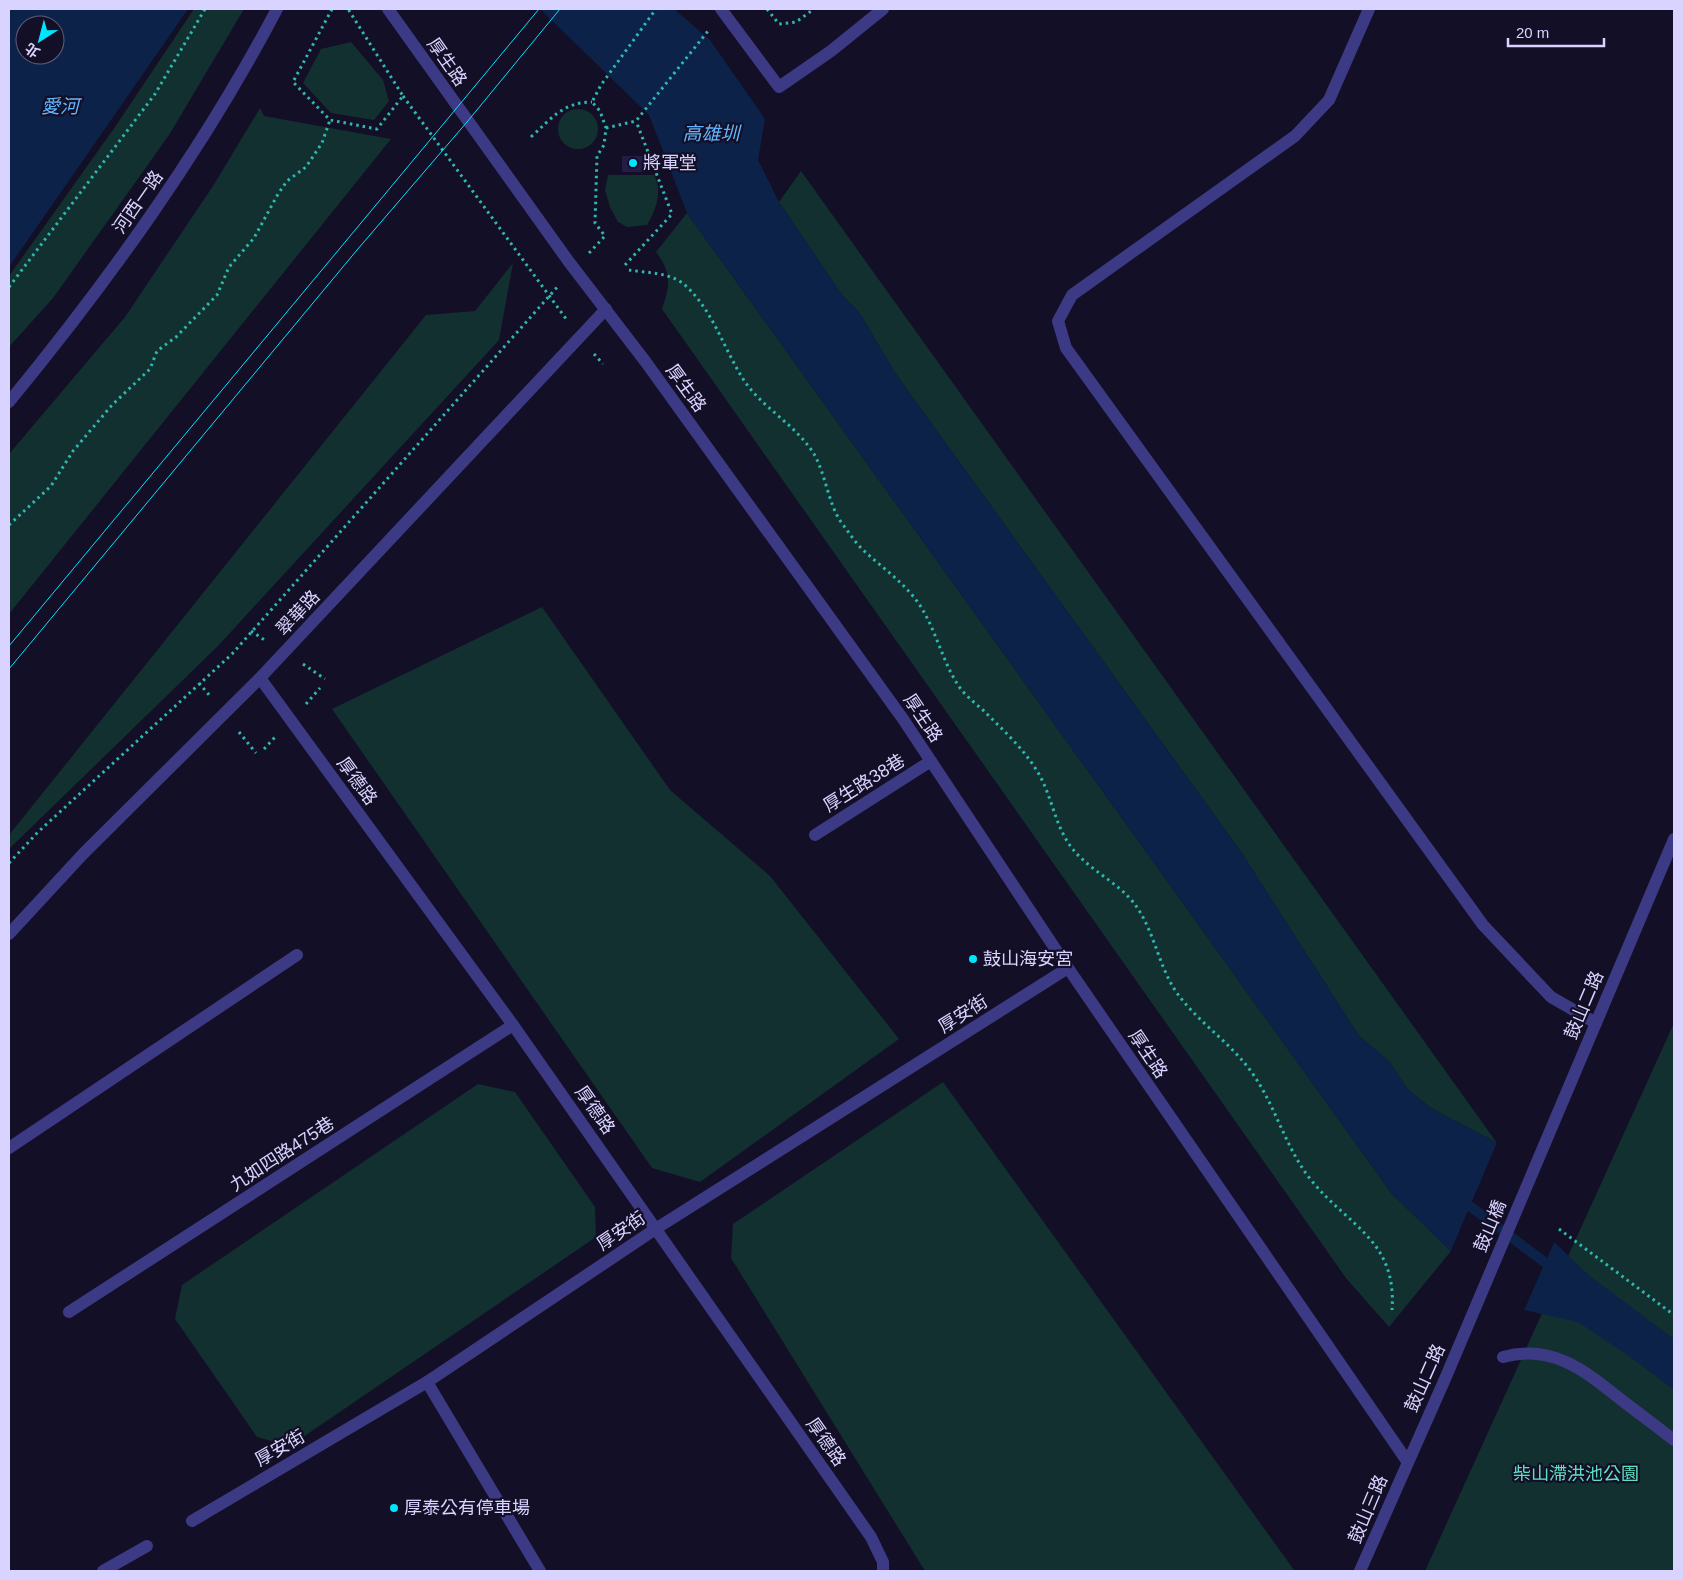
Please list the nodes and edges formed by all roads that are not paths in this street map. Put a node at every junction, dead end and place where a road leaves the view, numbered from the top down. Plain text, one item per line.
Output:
1 (277, 9) edge
2 (388, 9) edge
3 (721, 9) edge
4 (883, 9) edge
5 (1369, 9) edge
6 (606, 309) junction
7 (9, 402) edge
8 (260, 678) junction
9 (931, 761) junction
10 (815, 835) dead end
11 (1674, 839) edge
12 (9, 934) edge
13 (297, 955) dead end
14 (1068, 968) junction
15 (1596, 1023) junction
16 (513, 1026) junction
17 (9, 1148) edge
18 (1526, 1185) joint
19 (657, 1228) junction
20 (1485, 1280) joint
21 (70, 1312) dead end
22 (1503, 1357) dead end
23 (427, 1382) junction
24 (1674, 1440) edge
25 (1407, 1462) junction
26 (192, 1521) dead end
27 (147, 1546) dead end
28 (103, 1571) edge
29 (540, 1571) edge
30 (883, 1571) edge
31 (1360, 1571) edge

1 - 7 street, 河西一路
2 - 6 street, 厚生路
3 - 4 street
5 - 15 street
6 - 8 street, 翠華路
6 - 9 street, 厚生路
8 - 12 street, 翠華路
8 - 16 street, 厚德路
9 - 10 street, 厚生路38巷
9 - 14 street, 厚生路
11 - 15 street, 鼓山二路
13 - 17 street
14 - 19 street, 厚安街
14 - 25 street, 厚生路
15 - 18 street, 鼓山二路
16 - 19 street, 厚德路
16 - 21 street, 九如四路475巷
18 - 20 street, 鼓山橋
19 - 23 street, 厚安街
19 - 30 street, 厚德路
20 - 25 street, 鼓山二路
22 - 24 street
23 - 26 street, 厚安街
23 - 29 street
25 - 31 street, 鼓山三路
27 - 28 street

